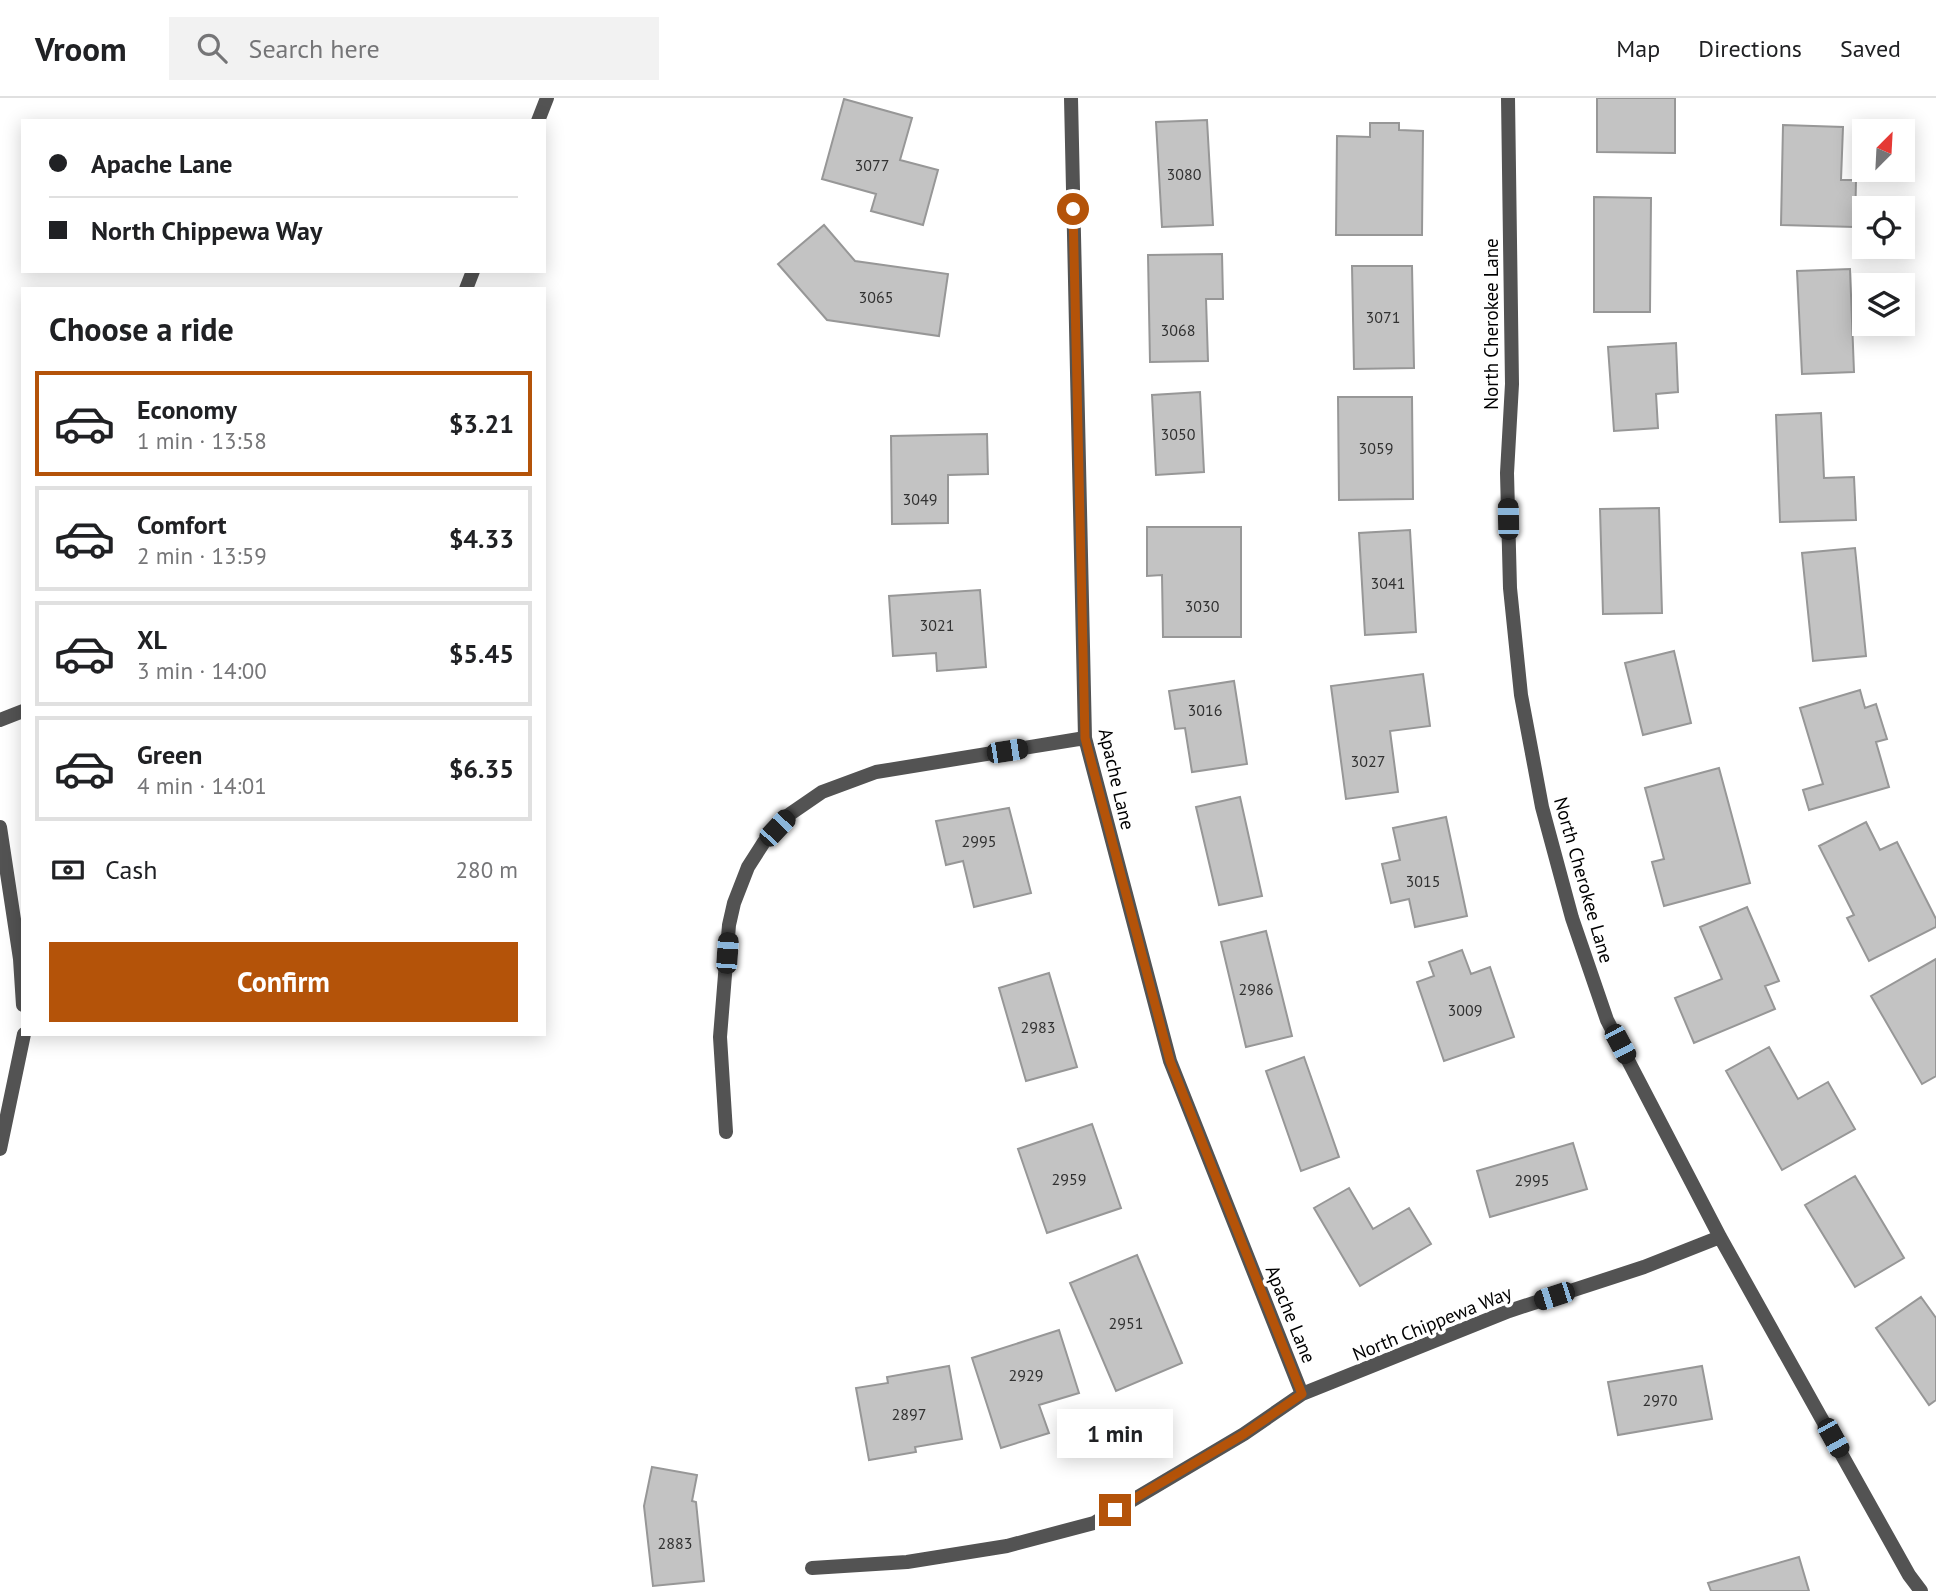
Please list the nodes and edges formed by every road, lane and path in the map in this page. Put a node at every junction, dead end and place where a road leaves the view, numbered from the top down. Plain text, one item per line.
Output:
1 (547, 98) edge
2 (1070, 98) edge
3 (1508, 98) edge
4 (539, 119) edge
5 (21, 712) edge
6 (0, 720) edge
7 (1085, 738) junction
8 (0, 827) edge
9 (21, 974) edge
10 (24, 1036) edge
11 (726, 1132) dead end
12 (0, 1149) edge
13 (1720, 1237) junction
14 (1302, 1394) junction
15 (812, 1568) dead end
16 (1921, 1591) edge

1 - 4 street
2 - 7 street, Apache Lane
3 - 13 street, North Cherokee Lane
5 - 6 street
7 - 11 street
7 - 14 street, Apache Lane
8 - 9 street
10 - 12 street
13 - 14 street, North Chippewa Way
13 - 16 street, North Cherokee Lane
14 - 15 street, North Chippewa Way

